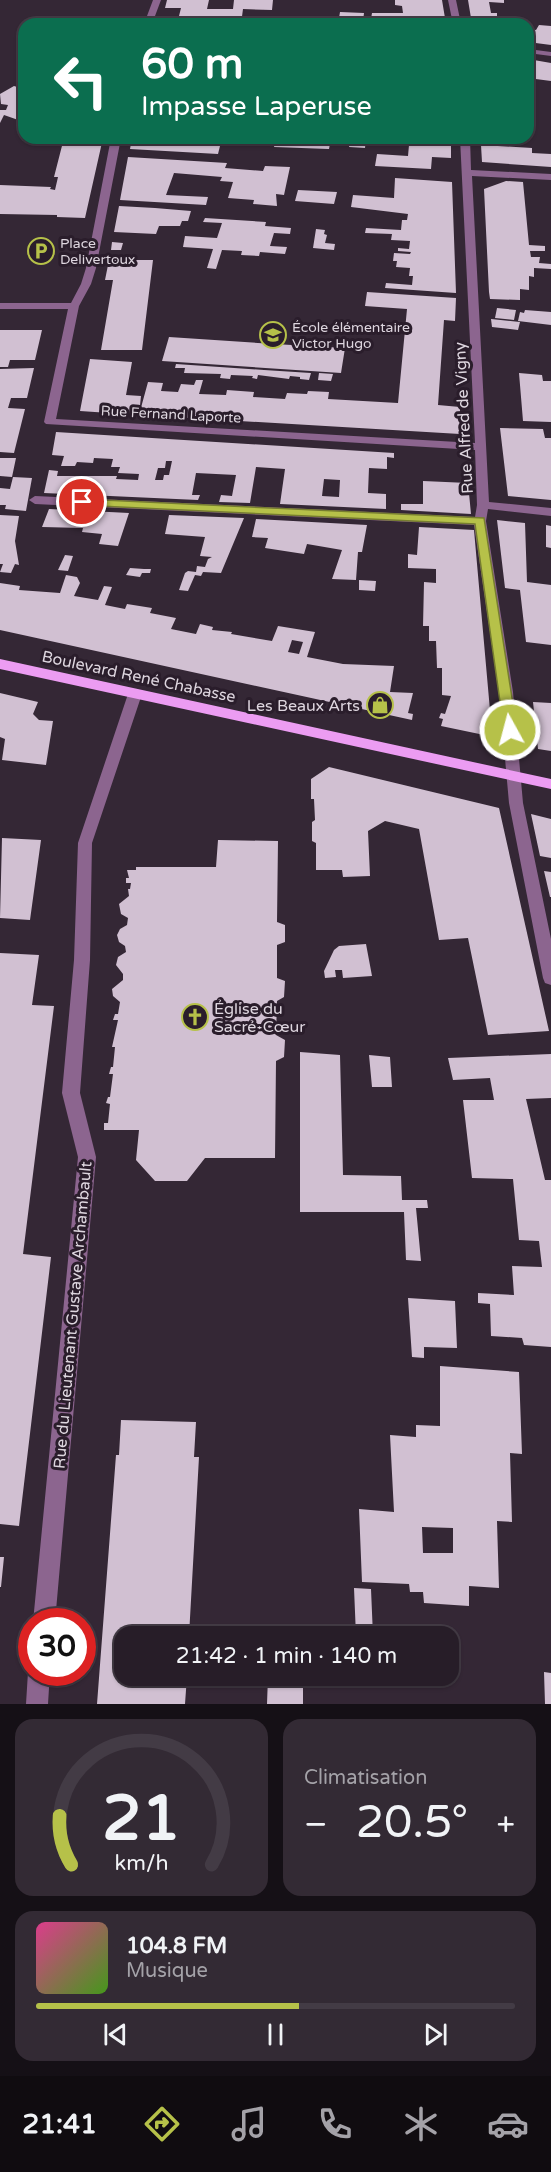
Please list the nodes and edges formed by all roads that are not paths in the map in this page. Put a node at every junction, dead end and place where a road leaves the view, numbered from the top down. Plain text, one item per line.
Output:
1 (157, 0) edge
2 (452, 0) edge
3 (150, 18) edge
4 (456, 18) edge
5 (534, 52) edge
6 (551, 54) edge
7 (115, 144) edge
8 (465, 144) edge
9 (466, 173) junction
10 (551, 177) edge
11 (0, 306) edge
12 (74, 306) junction
13 (481, 447) junction
14 (35, 500) dead end
15 (483, 506) junction
16 (551, 512) edge
17 (480, 521) junction
18 (0, 664) edge
19 (135, 694) junction
20 (514, 776) junction
21 (551, 784) edge
22 (551, 978) edge
23 (45, 1608) edge
24 (38, 1686) edge
25 (37, 1704) edge

1 - 3 street
2 - 4 street
5 - 6 street
7 - 12 street, Rue Fernand Laporte
8 - 9 street, Rue Alfred de Vigny
9 - 10 street
9 - 13 street, Rue Alfred de Vigny
11 - 12 street
12 - 13 street, Rue Fernand Laporte
13 - 15 street, Rue Alfred de Vigny
14 - 17 street
15 - 16 street
15 - 17 street, Rue Alfred de Vigny
17 - 20 street, Rue Alfred de Vigny
18 - 19 main road, Boulevard René Chabasse
19 - 20 main road, Boulevard René Chabasse
19 - 23 street, Rue du Lieutenant Gustave Archambault
20 - 21 main road, Boulevard René Chabasse
20 - 22 street, Rue Alfred de Vigny
24 - 25 street

